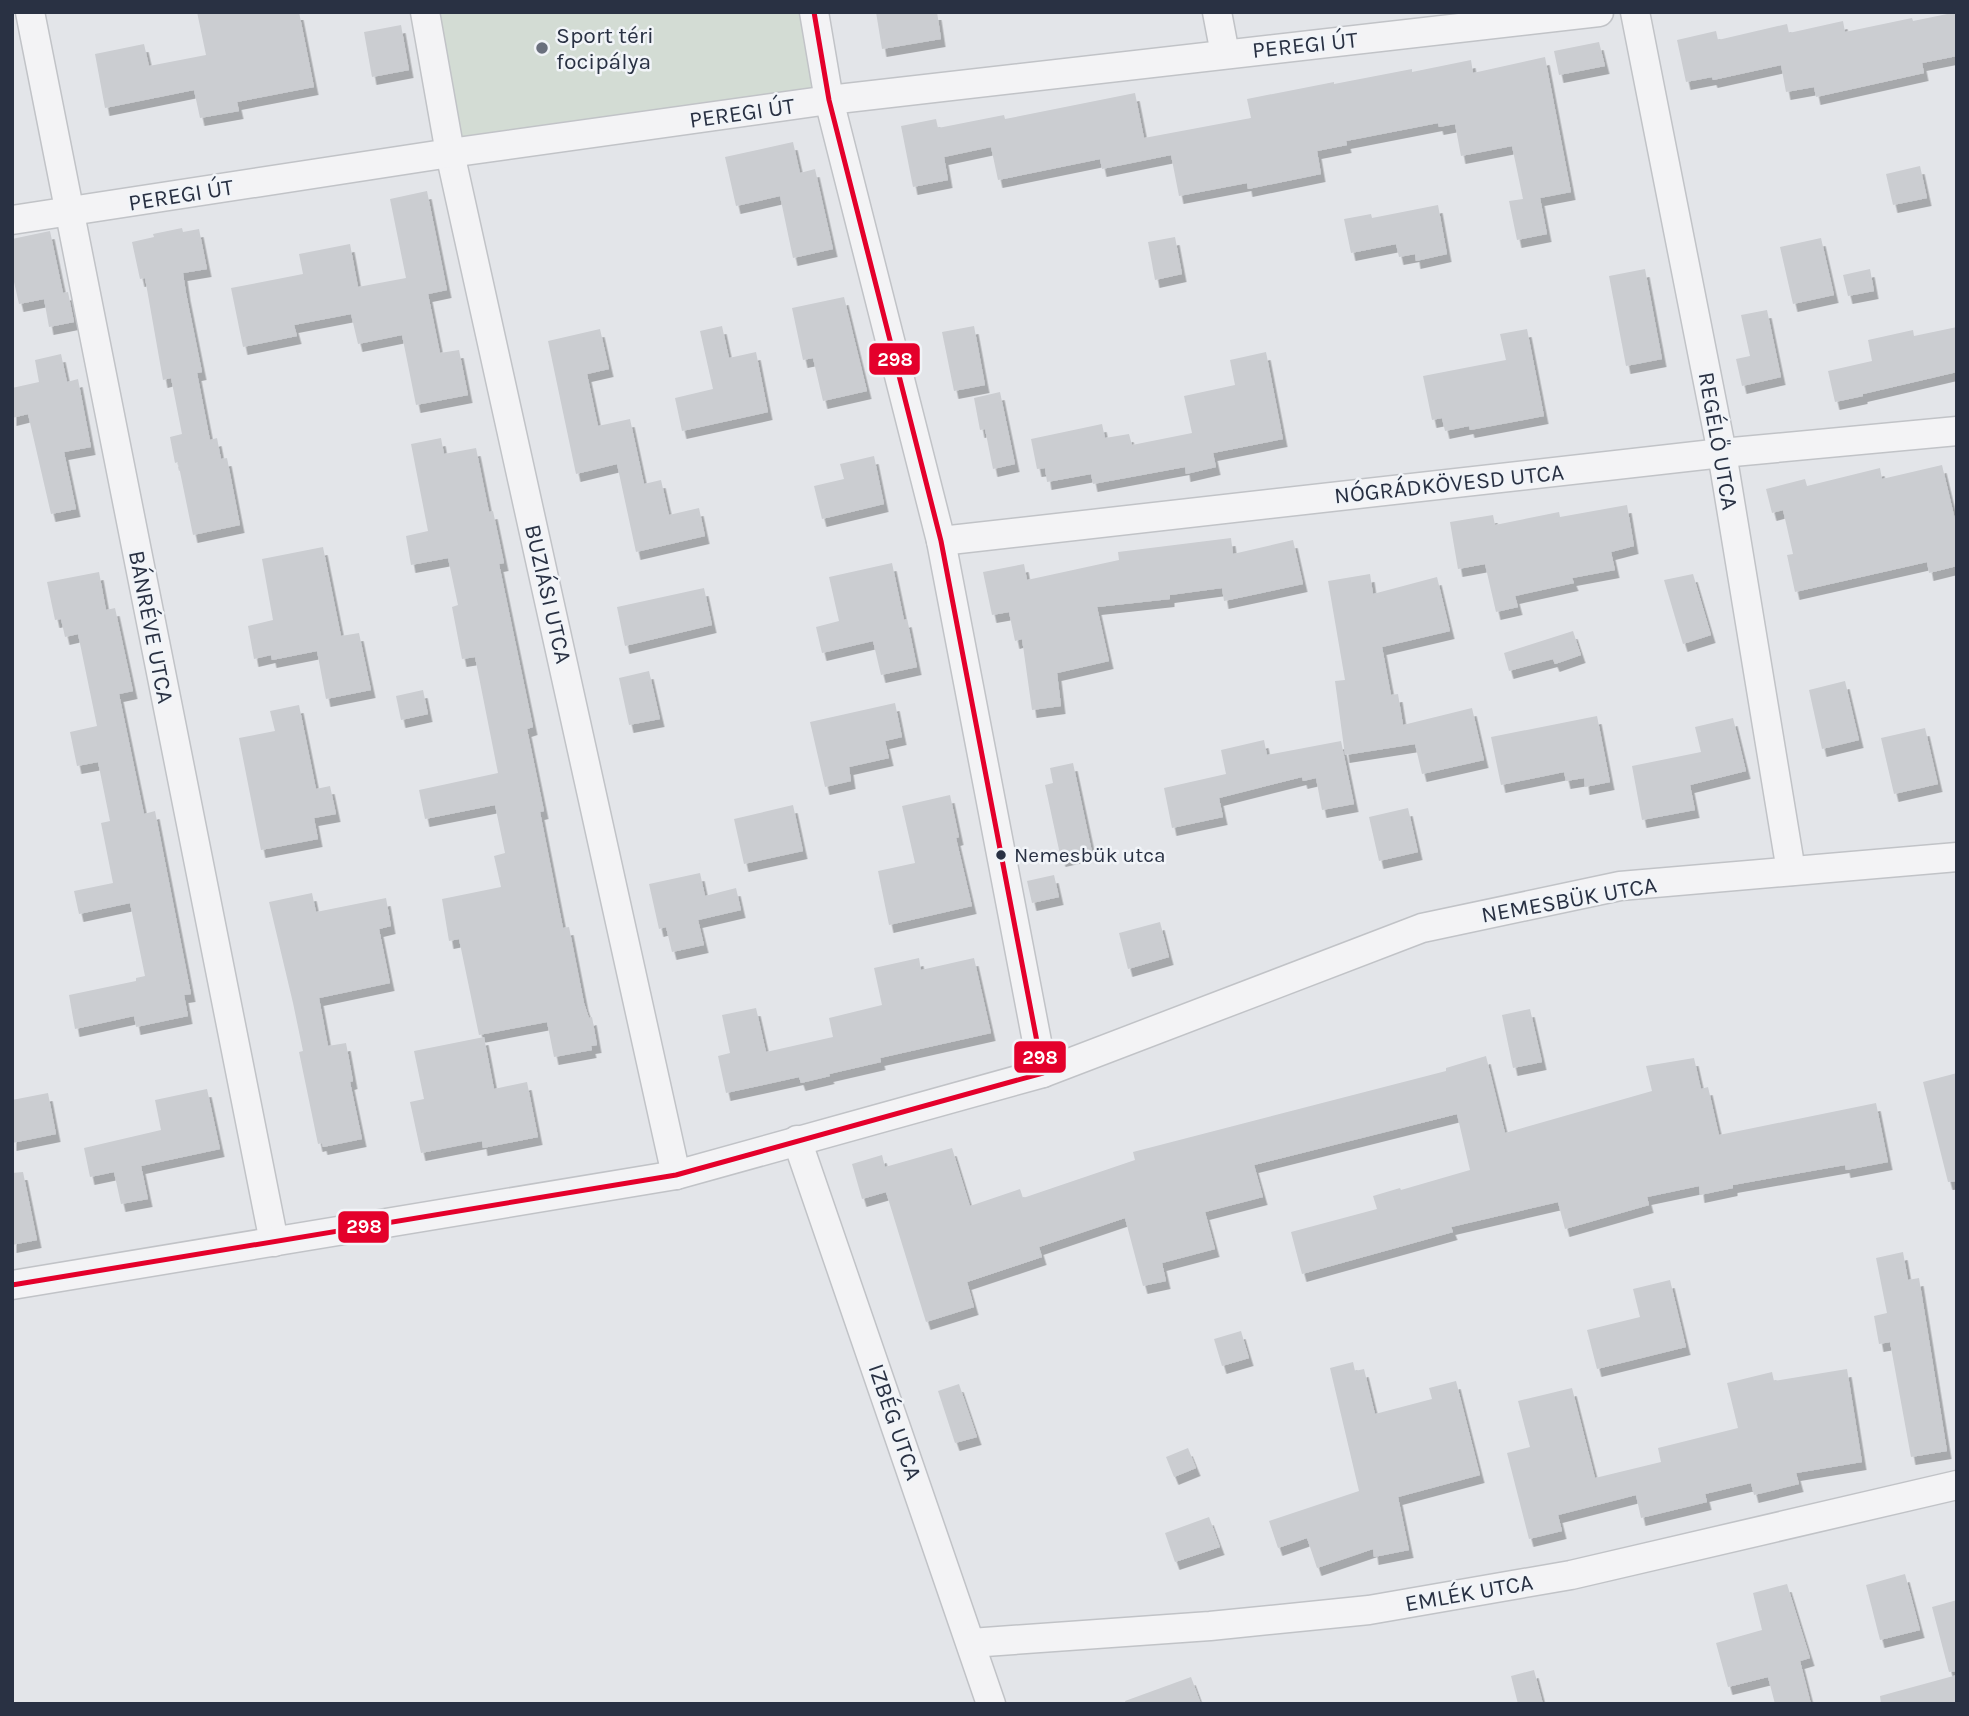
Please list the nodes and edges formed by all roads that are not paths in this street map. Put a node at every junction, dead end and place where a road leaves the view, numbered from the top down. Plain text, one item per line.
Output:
1 (30, 12) edge
2 (425, 12) edge
3 (814, 12) edge
4 (1217, 12) edge
5 (1599, 12) edge
6 (1635, 12) edge
7 (1224, 54) junction
8 (829, 100) junction
9 (450, 153) junction
10 (69, 213) junction
11 (12, 220) edge
12 (1957, 431) edge
13 (1722, 453) junction
14 (941, 541) junction
15 (1957, 857) edge
16 (1791, 871) junction
17 (1043, 1073) junction
18 (797, 1140) junction
19 (677, 1175) junction
20 (274, 1242) junction
21 (12, 1285) edge
22 (1957, 1485) edge
23 (971, 1643) junction
24 (991, 1704) edge

1 - 10 street, BÁNRÉVE UTCA
2 - 9 street, BUZIÁSI UTCA
3 - 8 street
4 - 7 street
5 - 7 street, PEREGI ÚT
6 - 13 street, REGÉLŐ UTCA
7 - 8 street, PEREGI ÚT
8 - 9 street, PEREGI ÚT
8 - 14 street
9 - 10 street, PEREGI ÚT
9 - 19 street, BUZIÁSI UTCA
10 - 11 street, PEREGI ÚT
10 - 20 street, BÁNRÉVE UTCA
12 - 13 street, NÓGRÁDKÖVESD UTCA
13 - 14 street, NÓGRÁDKÖVESD UTCA
13 - 16 street, REGÉLŐ UTCA
14 - 17 street
15 - 16 street, NEMESBÜK UTCA
16 - 17 street, NEMESBÜK UTCA
17 - 18 street, NEMESBÜK UTCA
18 - 19 street, NEMESBÜK UTCA
18 - 23 street, IZBÉG UTCA
19 - 20 street, NEMESBÜK UTCA
20 - 21 street, NEMESBÜK UTCA
22 - 23 street, EMLÉK UTCA
23 - 24 street, IZBÉG UTCA

